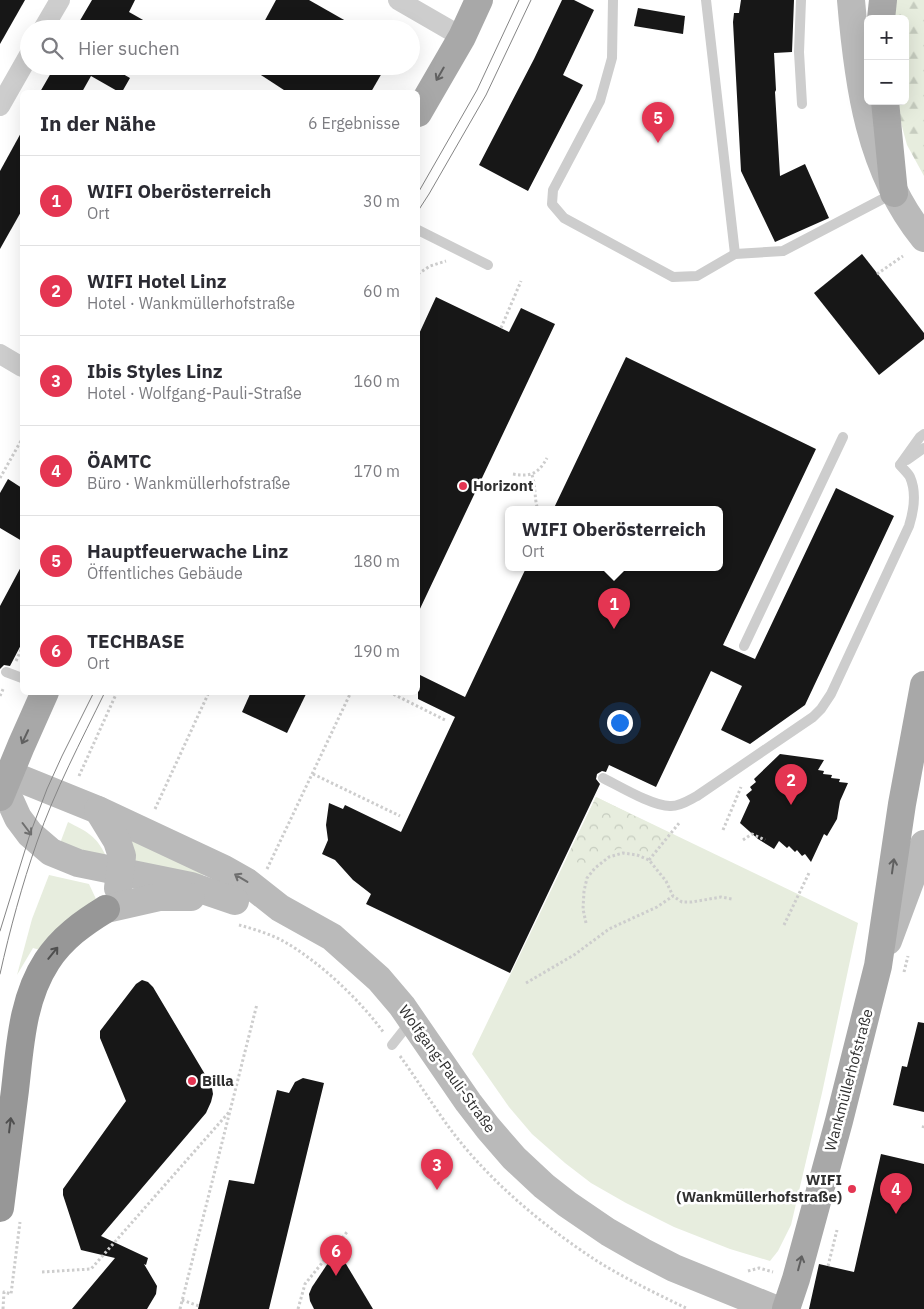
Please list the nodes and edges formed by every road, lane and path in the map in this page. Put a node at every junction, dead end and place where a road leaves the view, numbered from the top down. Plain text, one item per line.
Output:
1 (60, 0) edge
2 (398, 0) edge
3 (479, 0) edge
4 (613, 0) edge
5 (706, 0) edge
6 (801, 0) edge
7 (851, 0) edge
8 (883, 0) edge
9 (881, 15) edge
10 (49, 20) edge
11 (462, 36) junction
12 (20, 71) edge
13 (802, 104) dead end
14 (885, 105) edge
15 (0, 106) edge
16 (420, 110) edge
17 (894, 193) junction
18 (420, 231) edge
19 (924, 238) edge
20 (735, 254) junction
21 (469, 256) junction
22 (903, 256) dead end
23 (488, 265) dead end
24 (420, 273) edge
25 (877, 274) dead end
26 (521, 281) dead end
27 (501, 328) dead end
28 (0, 354) edge
29 (20, 366) edge
30 (924, 434) edge
31 (842, 437) dead end
32 (20, 442) edge
33 (924, 448) edge
34 (547, 458) dead end
35 (900, 465) junction
36 (513, 474) dead end
37 (532, 475) junction
38 (0, 478) edge
39 (536, 506) edge
40 (744, 646) dead end
41 (6, 672) dead end
42 (20, 677) edge
43 (924, 685) edge
44 (44, 695) edge
45 (116, 695) edge
46 (208, 695) edge
47 (350, 695) edge
48 (395, 695) edge
49 (446, 720) dead end
50 (753, 757) junction
51 (313, 774) junction
52 (603, 778) dead end
53 (78, 779) dead end
54 (4, 786) edge
55 (98, 810) junction
56 (153, 814) dead end
57 (400, 816) dead end
58 (682, 819) dead end
59 (723, 830) dead end
60 (743, 840) dead end
61 (764, 840) dead end
62 (924, 844) edge
63 (649, 860) junction
64 (267, 869) dead end
65 (121, 872) junction
66 (808, 873) dead end
67 (673, 896) junction
68 (732, 900) dead end
69 (280, 908) junction
70 (106, 909) junction
71 (237, 913) junction
72 (586, 923) dead end
73 (784, 925) dead end
74 (878, 966) junction
75 (526, 983) dead end
76 (257, 1004) dead end
77 (412, 1020) junction
78 (392, 1045) junction
79 (231, 1110) junction
80 (10, 1212) edge
81 (347, 1232) dead end
82 (42, 1272) dead end
83 (182, 1300) junction
84 (199, 1306) dead end
85 (3, 1309) edge
86 (180, 1309) edge
87 (298, 1309) edge
88 (688, 1309) edge
89 (775, 1309) edge
90 (786, 1309) edge

1 - 10 street
2 - 11 street
3 - 11 main road
4 - 20 lane
5 - 20 lane
6 - 13 lane
7 - 17 main road
8 - 9 main road
11 -> 16 main road
12 - 15 street
14 - 17 main road
17 - 19 main road
17 - 20 lane
18 - 21 lane
21 - 23 lane
21 - 24 path
22 - 25 path
26 - 27 path
28 - 29 street
30 - 35 lane
31 - 40 lane
32 - 38 path
33 - 35 lane
34 - 37 path
35 - 50 lane
36 - 37 path
37 - 39 path
41 - 42 lane
74 -> 43 main road, Wankmüllerhofstraße
44 -> 54 main road
45 - 53 path
46 - 56 path
47 - 51 path
48 - 49 path
50 - 52 lane
50 - 59 path
51 - 57 path
51 - 64 path
54 - 55 main road, Wolfgang-Pauli-Straße
54 -> 65 main road, Wolfgang-Pauli-Straße
55 - 65 main road
69 -> 55 main road, Wolfgang-Pauli-Straße
58 - 63 path
60 - 61 path
62 - 74 main road, Wankmüllerhofstraße
63 - 67 path
63 - 72 path
65 - 70 main road
65 - 71 main road, Wolfgang-Pauli-Straße
66 - 73 path
67 - 68 path
67 - 75 path
69 - 71 main road, Wolfgang-Pauli-Straße
69 - 77 main road, Wolfgang-Pauli-Straße
70 - 71 main road, Wolfgang-Pauli-Straße
80 -> 70 highway
71 - 78 path
90 -> 74 main road, Wankmüllerhofstraße
76 - 79 path
77 - 78 lane
77 - 89 main road, Wolfgang-Pauli-Straße
78 - 88 path
79 - 82 path
79 - 83 path
80 - 85 path
81 - 87 path
83 - 84 path
83 - 86 path

